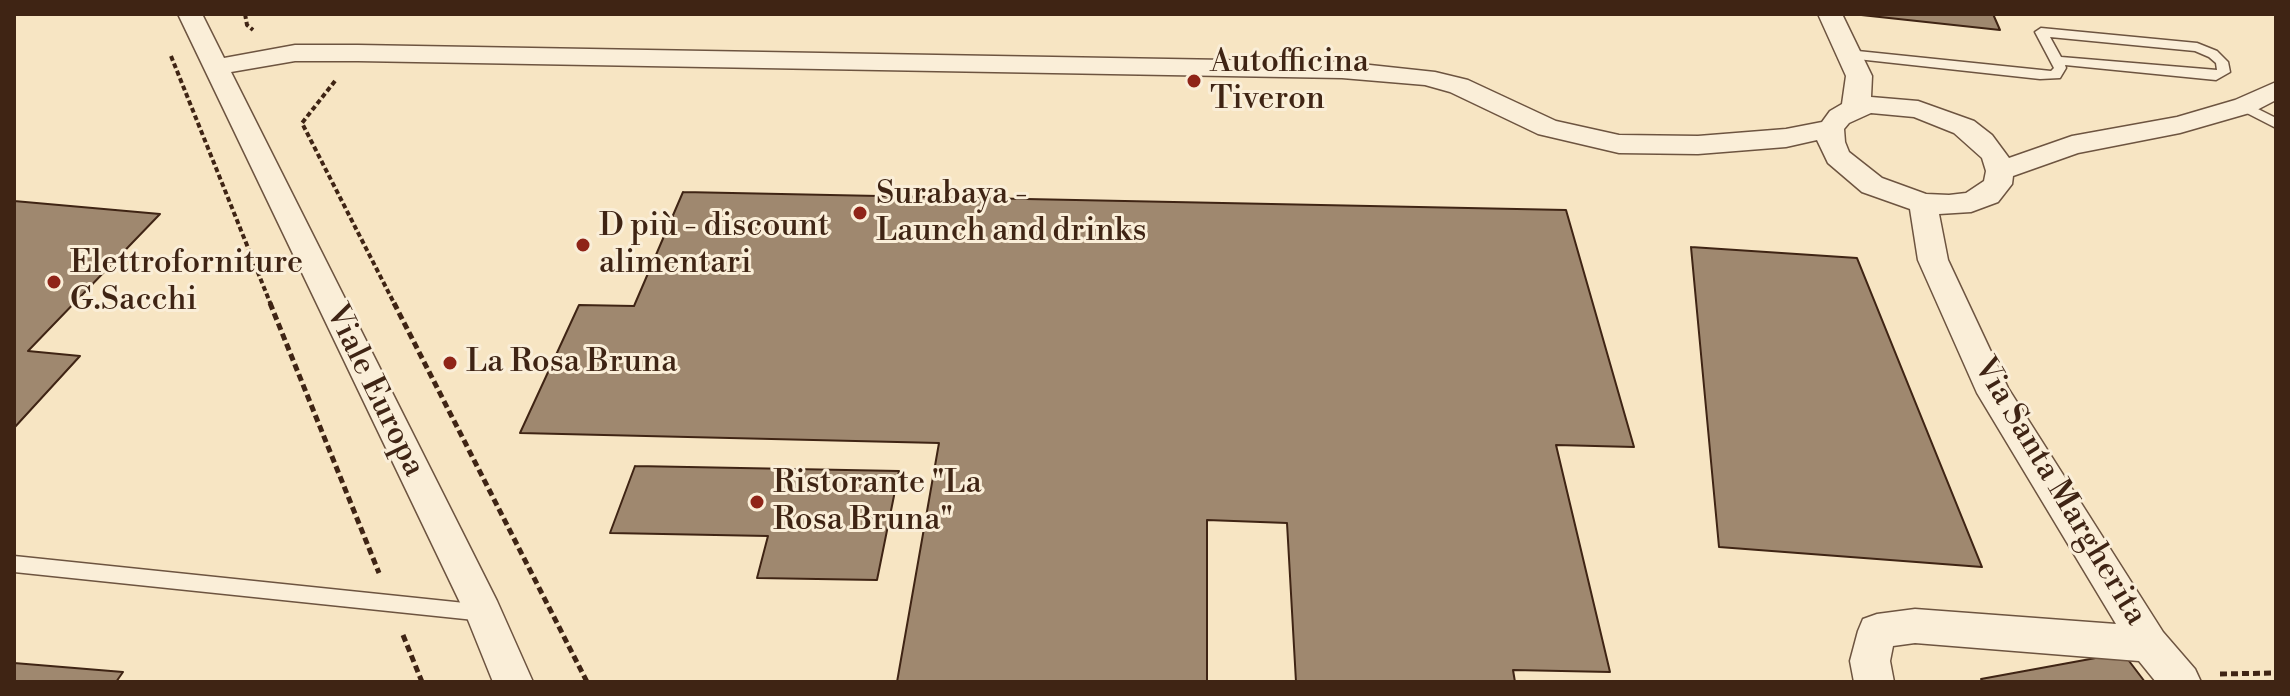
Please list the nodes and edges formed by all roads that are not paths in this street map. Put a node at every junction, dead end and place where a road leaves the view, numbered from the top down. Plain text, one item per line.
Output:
1 (190, 14) edge
2 (1830, 14) edge
3 (2056, 60) junction
4 (1854, 65) junction
5 (214, 67) junction
6 (2276, 90) edge
7 (2244, 106) junction
8 (1853, 109) junction
9 (1918, 109) junction
10 (2276, 124) edge
11 (1964, 127) junction
12 (1831, 129) junction
13 (1698, 145) junction
14 (2072, 145) junction
15 (2000, 171) junction
16 (1852, 172) junction
17 (1923, 203) junction
18 (14, 564) edge
19 (484, 613) junction
20 (2149, 644) junction
21 (2178, 678) edge
22 (513, 682) edge
23 (1874, 682) edge

1 - 5 street, Viale Europa
2 - 4 street
3 - 3 lane
3 - 4 lane
4 - 8 street
4 - 9 street
5 - 13 street
5 - 19 street, Viale Europa
6 - 7 street
7 - 10 lane
7 - 14 street
8 - 9 street
8 - 12 street
9 - 11 street
11 - 14 street
11 - 15 street
12 - 13 street
12 - 16 street
13 - 16 street
14 - 15 street
15 - 17 street
16 - 17 street
17 - 20 street, Via Santa Margherita
18 - 19 lane
19 - 22 street, Viale Europa
20 - 21 street, Via Santa Margherita
20 - 23 street

